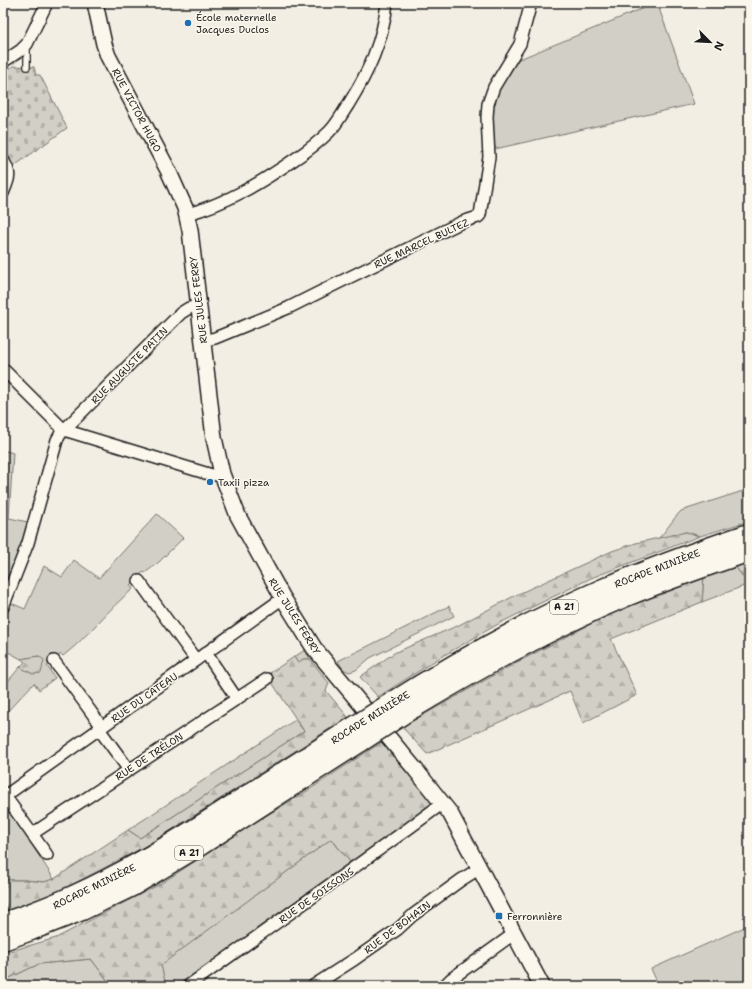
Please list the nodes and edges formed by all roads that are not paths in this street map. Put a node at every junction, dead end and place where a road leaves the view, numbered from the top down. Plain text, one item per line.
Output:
1 (47, 3) edge
2 (95, 3) edge
3 (387, 3) edge
4 (531, 3) edge
5 (27, 44) junction
6 (3, 62) edge
7 (27, 67) dead end
8 (3, 160) edge
9 (3, 193) edge
10 (187, 214) junction
11 (198, 306) junction
12 (202, 341) junction
13 (3, 368) edge
14 (64, 430) junction
15 (222, 474) junction
16 (749, 534) edge
17 (749, 551) edge
18 (139, 581) dead end
19 (283, 598) junction
20 (3, 608) edge
21 (206, 653) junction
22 (196, 660) junction
23 (54, 661) dead end
24 (267, 679) dead end
25 (237, 699) junction
26 (396, 710) junction
27 (100, 728) junction
28 (356, 735) junction
29 (129, 770) junction
30 (4, 794) edge
31 (443, 803) junction
32 (32, 834) junction
33 (47, 855) dead end
34 (480, 868) junction
35 (3, 923) edge
36 (515, 933) junction
37 (3, 940) edge
38 (188, 986) edge
39 (313, 986) edge
40 (444, 986) edge
41 (542, 986) edge

1 - 5 street
2 - 10 street, RUE VICTOR HUGO
3 - 10 street
4 - 12 street, RUE MARCEL BULTEZ
5 - 6 street
5 - 7 lane
8 - 9 street
10 - 11 street, RUE JULES FERRY
11 - 12 street, RUE JULES FERRY
11 - 14 street, RUE AUGUSTE PATIN
12 - 15 street, RUE JULES FERRY
13 - 14 street
14 - 15 street
14 - 20 street, RUE AUGUSTE PATIN
15 - 19 street, RUE JULES FERRY
16 - 26 highway, ROCADE MINIÈRE / A 21
17 - 26 highway, ROCADE MINIÈRE / A 21
18 - 22 street
19 - 21 street, RUE DU CATEAU
19 - 31 street, RUE JULES FERRY
21 - 22 street, RUE DU CATEAU
21 - 25 street
22 - 27 street, RUE DU CATEAU
23 - 27 street
24 - 25 street, RUE DE TRÉLON
25 - 29 street, RUE DE TRÉLON
26 - 28 highway, ROCADE MINIÈRE / A 21, bridge
27 - 29 street
27 - 30 street, RUE DU CATEAU
28 - 35 highway, ROCADE MINIÈRE / A 21
28 - 37 highway, ROCADE MINIÈRE / A 21
29 - 32 street, RUE DE TRÉLON
30 - 32 street
31 - 34 street, RUE JULES FERRY
31 - 38 street, RUE DE SOISSONS
32 - 33 street
34 - 36 street, RUE JULES FERRY
34 - 39 street, RUE DE BOHAIN
36 - 40 street
36 - 41 street, RUE JULES FERRY

